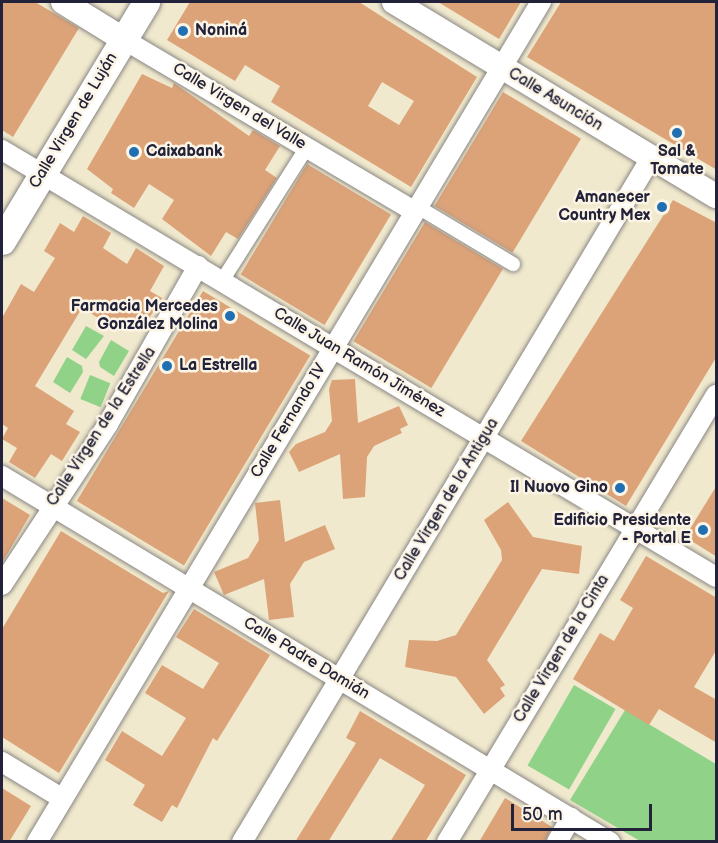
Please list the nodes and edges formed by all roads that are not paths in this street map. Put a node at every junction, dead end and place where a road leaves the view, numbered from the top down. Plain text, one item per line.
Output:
1 (63, 2) edge
2 (146, 2) edge
3 (394, 2) edge
4 (541, 2) edge
5 (123, 39) junction
6 (501, 68) junction
7 (307, 147) junction
8 (2, 150) edge
9 (651, 158) junction
10 (42, 175) junction
11 (717, 196) edge
12 (417, 209) junction
13 (2, 241) edge
14 (513, 264) dead end
15 (198, 266) junction
16 (222, 281) junction
17 (334, 348) junction
18 (717, 395) edge
19 (484, 438) junction
20 (2, 476) edge
21 (51, 506) junction
22 (635, 528) junction
23 (717, 577) edge
24 (2, 585) edge
25 (189, 589) junction
26 (339, 679) junction
27 (2, 762) edge
28 (490, 769) junction
29 (63, 800) junction
30 (571, 818) junction
31 (37, 842) edge
32 (242, 842) edge
33 (447, 842) edge
34 (556, 842) edge
35 (610, 842) edge

1 - 5 street, Calle Virgen del Valle
2 - 5 main road, Calle Virgen de Luján
3 - 6 street, Calle Asunción
4 - 6 street, Calle Fernando IV
5 - 7 street, Calle Virgen del Valle
5 - 10 main road, Calle Virgen de Luján
6 - 9 street, Calle Asunción
6 - 12 street, Calle Fernando IV
7 - 12 street, Calle Virgen del Valle
7 - 16 street
8 - 10 street, Calle Juan Ramón Jiménez
9 - 11 street, Calle Asunción
9 - 19 street, Calle Virgen de la Antigua
10 - 13 main road, Calle Virgen de Luján
10 - 15 street, Calle Juan Ramón Jiménez
12 - 14 street, Calle Virgen del Valle
12 - 17 street, Calle Fernando IV
15 - 16 street, Calle Juan Ramón Jiménez
15 - 21 street, Calle Virgen de la Estrella
16 - 17 street, Calle Juan Ramón Jiménez
17 - 19 street, Calle Juan Ramón Jiménez
17 - 25 street, Calle Fernando IV
18 - 22 street, Calle Virgen de la Cinta
19 - 22 street, Calle Juan Ramón Jiménez
19 - 26 street, Calle Virgen de la Antigua
20 - 21 street, Calle Padre Damián
21 - 24 street, Calle Virgen de la Estrella
21 - 25 street, Calle Padre Damián
22 - 23 street, Calle Juan Ramón Jiménez
22 - 28 street, Calle Virgen de la Cinta
25 - 26 street, Calle Padre Damián
25 - 29 street, Calle Fernando IV
26 - 28 street, Calle Padre Damián
26 - 32 street, Calle Virgen de la Antigua
27 - 29 street
28 - 30 street, Calle Padre Damián
28 - 33 street, Calle Virgen de la Cinta
29 - 31 street, Calle Fernando IV
30 - 34 street
30 - 35 street, Calle Padre Damián

